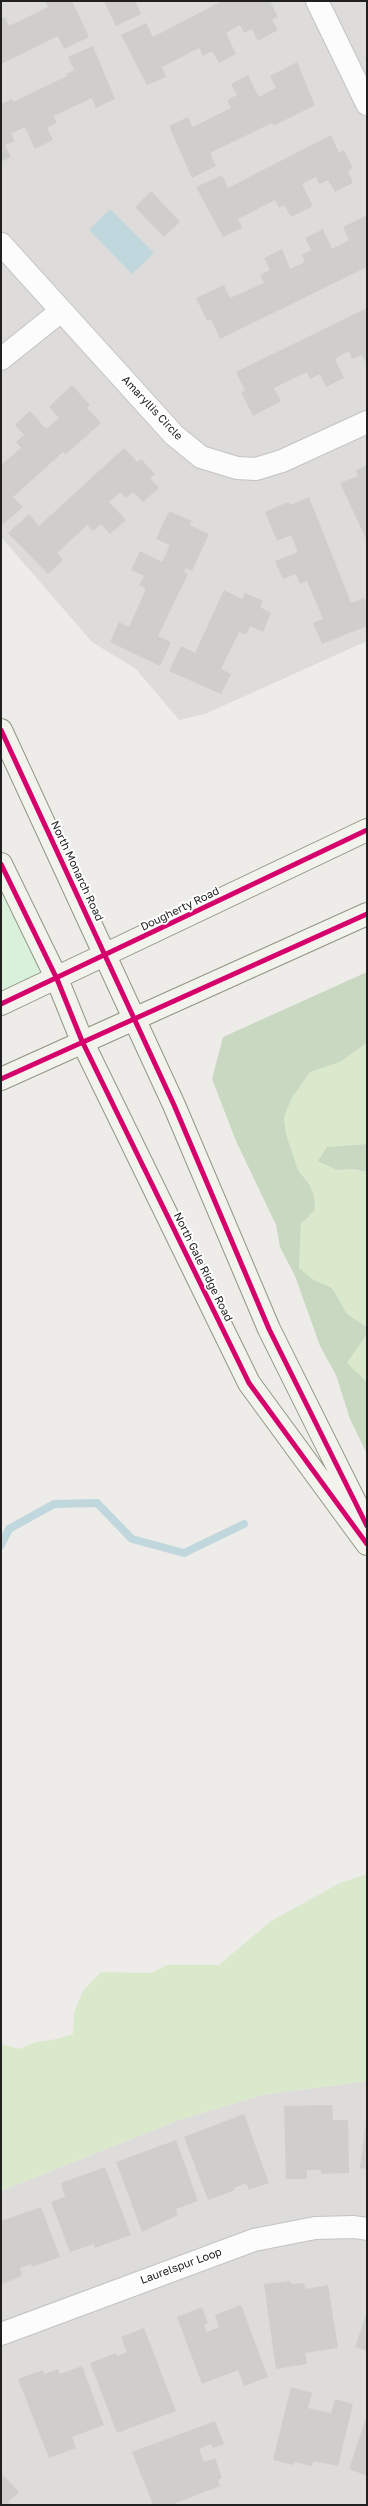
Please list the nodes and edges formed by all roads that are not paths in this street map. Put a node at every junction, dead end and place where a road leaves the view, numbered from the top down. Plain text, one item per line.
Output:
1 (317, 1) edge
2 (367, 104) edge
3 (1, 244) edge
4 (60, 311) junction
5 (1, 359) edge
6 (367, 422) edge
7 (1, 730) edge
8 (367, 830) edge
9 (1, 864) edge
10 (367, 914) edge
11 (105, 957) junction
12 (57, 979) junction
13 (1, 1004) edge
14 (136, 1020) junction
15 (82, 1041) junction
16 (1, 1079) edge
17 (367, 1526) edge
18 (367, 1544) edge
19 (367, 2230) edge
20 (1, 2334) edge

1 - 2 street
3 - 4 street, Amaryllis Circle
4 - 5 street
4 - 6 street, Amaryllis Circle
7 - 11 street, North Monarch Road
8 - 11 street, Dougherty Road
9 - 12 street
10 - 14 street
11 - 12 street, Dougherty Road
11 - 14 street, North Monarch Road
12 - 13 street, Dougherty Road
12 - 15 street, North Gale Ridge Road
14 - 15 street
14 - 17 street
15 - 16 street
15 - 18 street, North Gale Ridge Road
19 - 20 street, Laurelspur Loop

